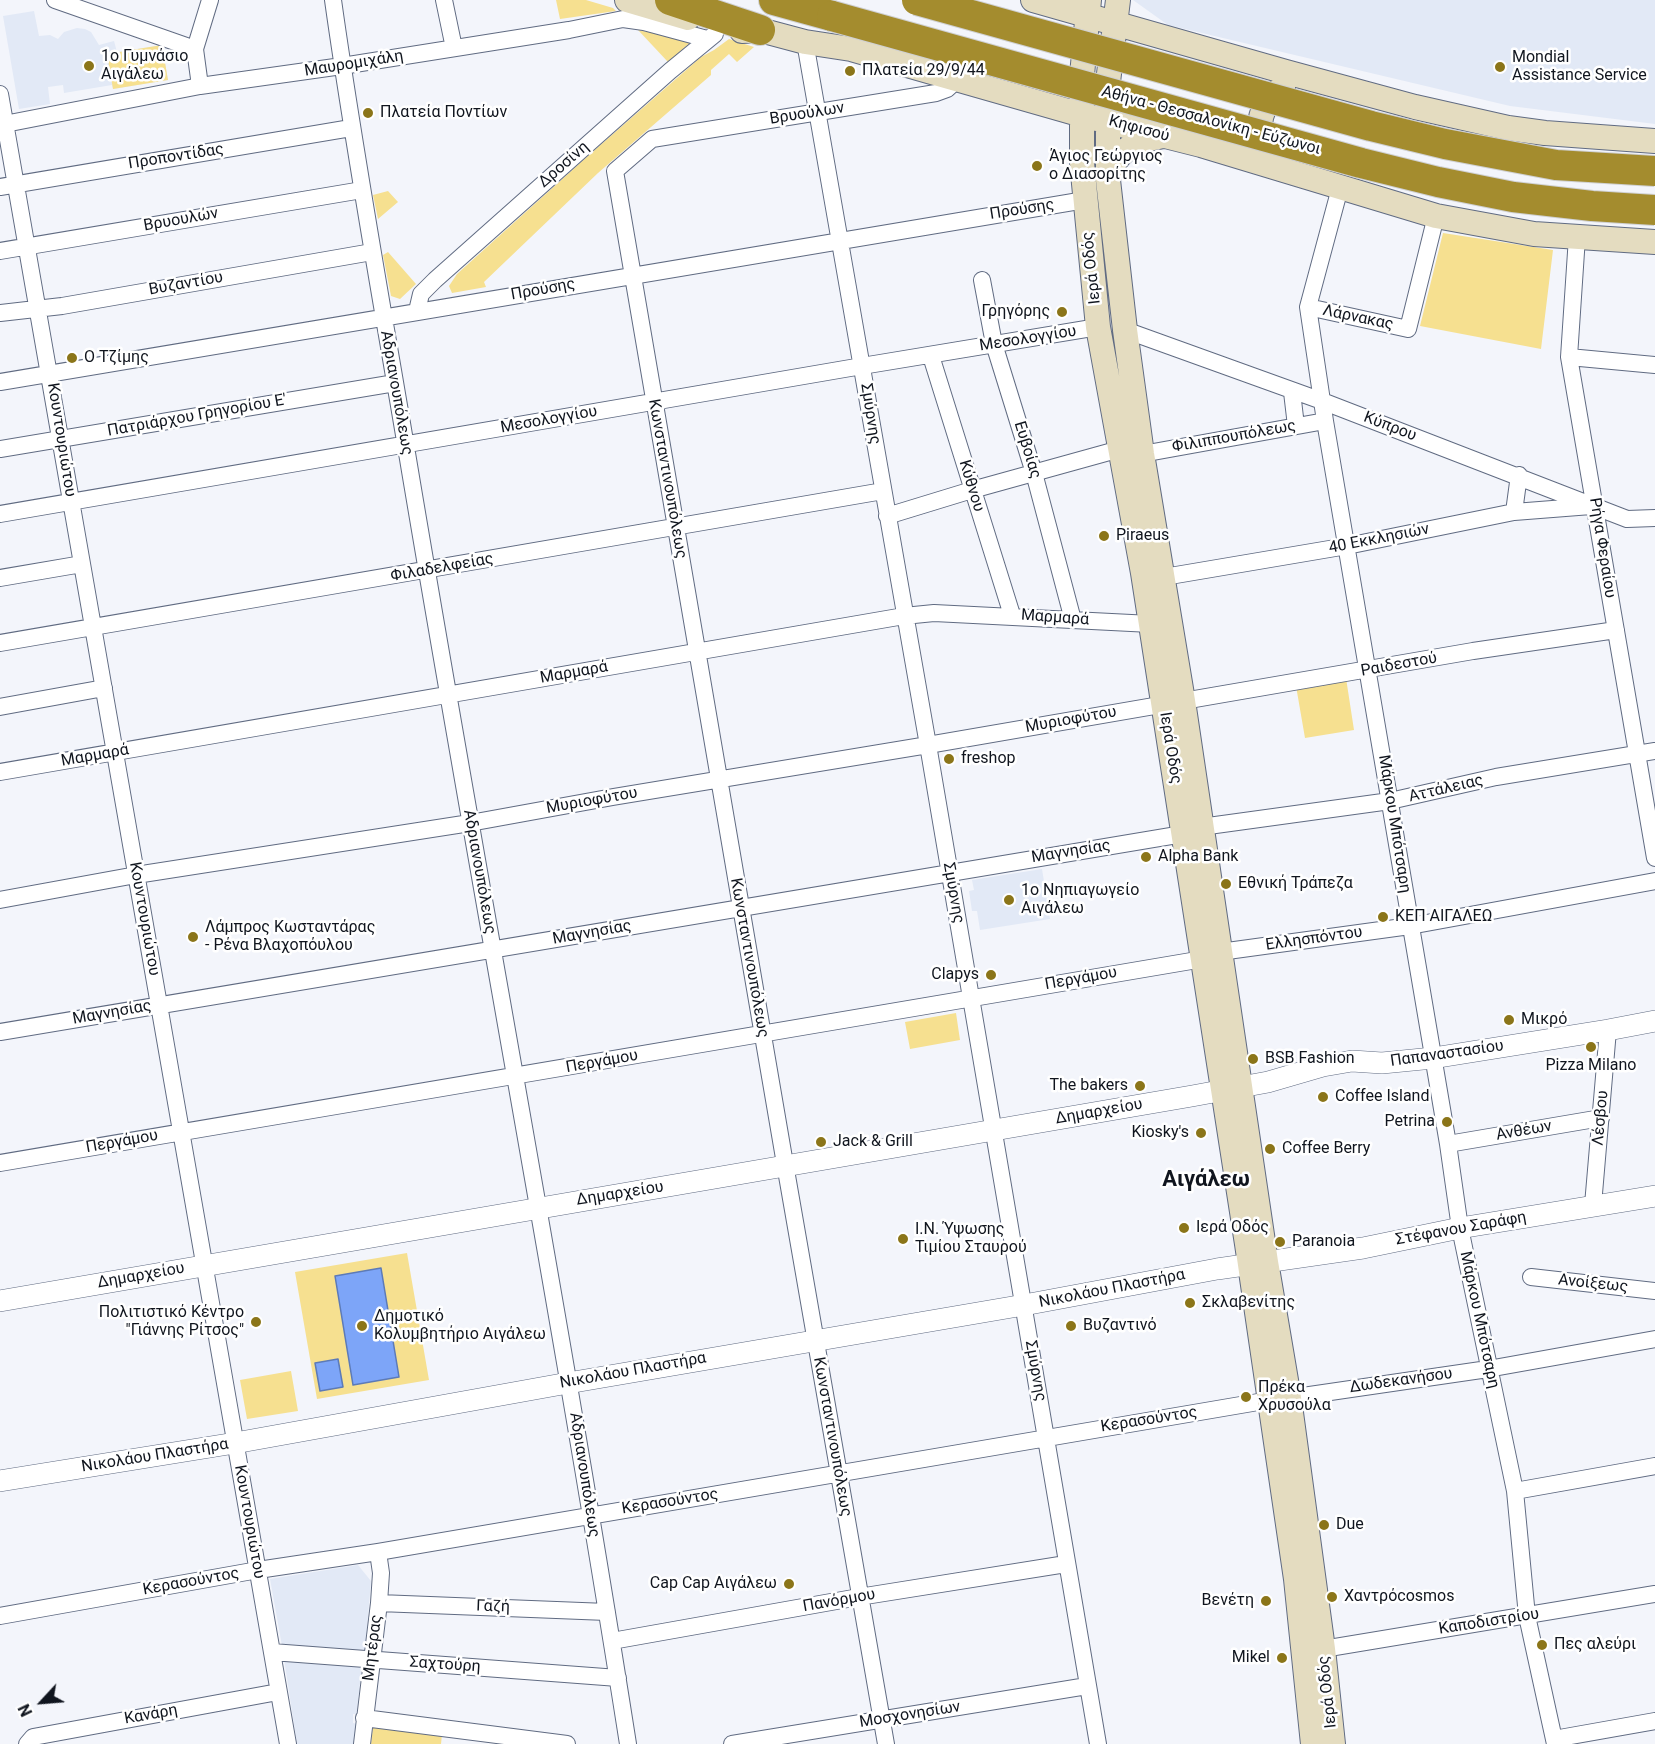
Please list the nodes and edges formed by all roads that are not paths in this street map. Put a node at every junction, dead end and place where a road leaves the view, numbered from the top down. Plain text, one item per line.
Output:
1 (55, 0) edge
2 (210, 0) edge
3 (333, 0) edge
4 (444, 0) edge
5 (627, 0) edge
6 (670, 0) edge
7 (774, 0) edge
8 (917, 0) edge
9 (1012, 0) edge
10 (1033, 0) edge
11 (1127, 0) edge
12 (1088, 8) edge
13 (1117, 12) edge
14 (760, 30) junction
15 (715, 33) junction
16 (1164, 36) junction
17 (806, 42) junction
18 (454, 48) junction
19 (1201, 48) junction
20 (195, 49) junction
21 (1085, 55) junction
22 (342, 66) junction
23 (958, 79) junction
24 (1108, 82) junction
25 (1323, 82) junction
26 (200, 86) junction
27 (984, 86) junction
28 (0, 94) edge
29 (1027, 98) junction
30 (818, 112) junction
31 (1082, 115) junction
32 (1108, 121) junction
33 (2, 125) edge
34 (351, 128) junction
35 (1174, 139) junction
36 (1655, 141) edge
37 (1083, 163) junction
38 (615, 171) joint
39 (1655, 171) edge
40 (1297, 176) junction
41 (1108, 180) junction
42 (8, 185) edge
43 (1340, 188) junction
44 (362, 190) junction
45 (1085, 200) junction
46 (1655, 210) edge
47 (1436, 216) junction
48 (1577, 237) junction
49 (841, 240) junction
50 (1655, 242) edge
51 (26, 247) junction
52 (0, 251) edge
53 (372, 252) junction
54 (633, 274) junction
55 (982, 280) dead end
56 (1308, 307) junction
57 (37, 308) junction
58 (417, 311) junction
59 (0, 313) edge
60 (383, 317) junction
61 (1098, 327) junction
62 (1125, 330) junction
63 (994, 344) junction
64 (932, 356) junction
65 (1569, 357) junction
66 (862, 366) junction
67 (1654, 371) edge
68 (50, 374) junction
69 (0, 382) edge
70 (395, 383) junction
71 (1293, 392) junction
72 (1322, 401) junction
73 (653, 402) junction
74 (1325, 421) junction
75 (1296, 426) junction
76 (60, 439) junction
77 (405, 445) junction
78 (0, 449) edge
79 (1131, 451) junction
80 (1035, 473) junction
81 (1519, 475) junction
82 (972, 490) junction
83 (883, 491) junction
84 (71, 501) junction
85 (1595, 506) junction
86 (1514, 512) junction
87 (0, 514) edge
88 (887, 516) junction
89 (1655, 518) edge
90 (676, 527) junction
91 (1347, 546) junction
92 (82, 564) junction
93 (426, 571) junction
94 (1164, 577) junction
95 (0, 578) edge
96 (1012, 615) junction
97 (904, 616) junction
98 (1073, 620) junction
99 (1151, 624) junction
100 (93, 626) junction
101 (1616, 630) junction
102 (0, 643) edge
103 (698, 652) junction
104 (1369, 671) junction
105 (104, 688) junction
106 (447, 695) junction
107 (1173, 702) junction
108 (0, 707) edge
109 (928, 745) junction
110 (1655, 751) edge
111 (115, 753) junction
112 (1637, 755) junction
113 (0, 772) edge
114 (718, 781) junction
115 (1390, 801) junction
116 (470, 824) junction
117 (1192, 830) junction
118 (1655, 858) edge
119 (949, 873) junction
120 (136, 875) junction
121 (1655, 880) edge
122 (0, 900) edge
123 (740, 908) junction
124 (1410, 926) junction
125 (493, 951) junction
126 (1212, 955) junction
127 (970, 998) junction
128 (159, 1005) junction
129 (1655, 1021) edge
130 (1608, 1030) junction
131 (0, 1032) edge
132 (762, 1035) junction
133 (1433, 1058) junction
134 (515, 1077) junction
135 (1232, 1088) junction
136 (1601, 1118) junction
137 (993, 1130) junction
138 (182, 1132) junction
139 (1448, 1144) junction
140 (0, 1164) edge
141 (786, 1167) junction
142 (1655, 1196) edge
143 (1593, 1205) junction
144 (538, 1207) junction
145 (1460, 1228) junction
146 (1258, 1264) junction
147 (204, 1265) junction
148 (1531, 1277) dead end
149 (1655, 1291) edge
150 (0, 1300) edge
151 (1024, 1305) junction
152 (1655, 1339) edge
153 (815, 1340) junction
154 (1488, 1369) junction
155 (568, 1383) junction
156 (1280, 1399) junction
157 (1046, 1437) junction
158 (235, 1443) junction
159 (1655, 1466) edge
160 (838, 1474) junction
161 (0, 1481) edge
162 (1515, 1491) junction
163 (590, 1515) junction
164 (378, 1552) junction
165 (1066, 1564) junction
166 (258, 1570) junction
167 (1655, 1594) edge
168 (859, 1598) junction
169 (379, 1603) junction
170 (607, 1612) junction
171 (0, 1616) edge
172 (1527, 1616) junction
173 (612, 1641) junction
174 (1323, 1649) junction
175 (272, 1652) junction
176 (372, 1659) junction
177 (618, 1678) junction
178 (1087, 1686) junction
179 (278, 1692) junction
180 (364, 1718) junction
181 (882, 1720) junction
182 (1655, 1721) edge
183 (1555, 1742) edge
184 (27, 1744) edge
185 (288, 1744) edge
186 (362, 1744) edge
187 (567, 1744) edge
188 (628, 1744) edge
189 (732, 1744) edge
190 (886, 1744) edge
191 (1098, 1744) edge
192 (1313, 1744) edge
193 (1333, 1744) edge

1 - 20 street
2 - 20 street
3 - 22 street, Αδριανουπόλεως
4 - 18 street
5 - 15 main road, Κηφισού
6 - 14 highway
7 - 46 highway, Αθήνα - Θεσσαλονίκη - Εύζωνοι, bridge
8 - 39 highway, bridge
9 - 21 main road
10 - 12 main road
11 - 16 main road
12 - 13 main road
12 - 21 main road, Ιερά Οδός
13 - 16 main road
13 - 21 main road
13 - 24 main road, Ιερά Οδός
14 - 15 main road, Κηφισού
14 - 17 main road, Κηφισού
15 - 18 street, Μαυρομιχάλη
15 - 58 street, Δροσίνη
16 - 19 main road
17 - 23 main road, Κηφισού
17 - 30 street, Σμύρνης
18 - 22 street, Μαυρομιχάλη
19 - 24 main road
19 - 25 main road
20 - 26 street
21 - 24 main road
21 - 27 main road
21 - 31 main road, Ιερά Οδός
22 - 26 street, Μαυρομιχάλη
22 - 34 street, Αδριανουπόλεως
23 - 27 main road, Κηφισού
23 - 30 street, Βρυούλων
24 - 31 main road
24 - 32 main road, Ιερά Οδός
24 - 35 main road
25 - 36 main road
25 - 40 main road
26 - 33 street, Μαυρομιχάλη
27 - 29 main road, Κηφισού
28 - 33 street, Κουντουριώτου
29 - 31 main road, Κηφισού
29 - 37 main road
30 - 38 street, Βρυούλων
30 - 49 street, Σμύρνης
31 - 32 main road, Κηφισού
31 - 37 main road, Ιερά Οδός
32 - 35 main road, Κηφισού
32 - 41 main road, Ιερά Οδός
33 - 42 street, Κουντουριώτου
34 - 42 street, Προποντίδας
34 - 44 street, Αδριανουπόλεως
35 - 40 main road, Κηφισού
35 - 41 main road
37 - 45 main road, Ιερά Οδός
38 - 54 street, Κωνσταντινουπόλεως
40 - 43 main road, Κηφισού
41 - 62 main road, Ιερά Οδός
42 - 51 street, Κουντουριώτου
43 - 47 main road, Κηφισού
43 - 56 street, Μάρκου Μπότσαρη
44 - 51 street, Βρυουλών
44 - 53 street, Αδριανουπόλεως
45 - 49 street, Προύσης
45 - 61 main road, Ιερά Οδός
47 - 48 main road, Κηφισού
47 - 56 street, Λάρνακας
48 - 50 main road, Κηφισού
48 - 65 street, Ρήγα Φεραίου
49 - 54 street, Προύσης
49 - 66 street, Σμύρνης
51 - 52 street, Βρυουλών
51 - 57 street, Κουντουριώτου
53 - 57 street, Βυζαντίου
53 - 60 street, Αδριανουπόλεως
54 - 58 street, Προύσης
54 - 73 street, Κωνσταντινουπόλεως
55 - 63 street, Ευβοίας
56 - 72 street, Μάρκου Μπότσαρη
57 - 59 street, Βυζαντίου
57 - 68 street, Κουντουριώτου
58 - 60 street, Προύσης
60 - 68 street, Προύσης
60 - 70 street, Αδριανουπόλεως
61 - 63 street, Μεσολογγίου
61 - 79 main road, Ιερά Οδός
62 - 71 street, Κύπρου
62 - 79 main road, Ιερά Οδός
63 - 64 street, Μεσολογγίου
63 - 80 street, Ευβοίας
64 - 66 street, Μεσολογγίου
64 - 82 street, Κύθνου
65 - 67 street
65 - 85 street, Ρήγα Φεραίου
66 - 73 street, Μεσολογγίου
66 - 83 street, Σμύρνης
68 - 69 street, Προύσης
68 - 76 street, Κουντουριώτου
70 - 76 street, Πατριάρχου Γρηγορίου Ε'
70 - 77 street, Αδριανουπόλεως
71 - 72 street, Κύπρου
71 - 75 street
72 - 74 street, Μάρκου Μπότσαρη
72 - 81 street, Κύπρου
73 - 77 street, Μεσολογγίου
73 - 90 street, Κωνσταντινουπόλεως
74 - 75 street, Φιλιππουπόλεως
74 - 91 street, Μάρκου Μπότσαρη
75 - 79 street, Φιλιππουπόλεως
76 - 78 street, Πατριάρχου Γρηγορίου Ε'
76 - 84 street, Κουντουριώτου
77 - 84 street, Μεσολογγίου
77 - 93 street, Αδριανουπόλεως
79 - 80 street
79 - 94 main road, Ιερά Οδός
79 - 99 main road, Ιερά Οδός
80 - 82 street
80 - 98 street, Ευβοίας
81 - 85 street, Κύπρου
81 - 86 street
82 - 88 street
82 - 96 street, Κύθνου
83 - 88 street, Σμύρνης
83 - 90 street, Φιλαδελφείας
84 - 87 street, Μεσολογγίου
84 - 92 street, Κουντουριώτου
85 - 86 street, 40 Εκκλησιών
85 - 89 street, Κύπρου
85 - 101 street, Ρήγα Φεραίου
86 - 91 street, 40 Εκκλησιών
88 - 97 street, Σμύρνης
90 - 93 street, Φιλαδελφείας
90 - 103 street, Κωνσταντινουπόλεως
91 - 94 street, 40 Εκκλησιών
91 - 104 street, Μάρκου Μπότσαρη
92 - 95 street
92 - 100 street, Κουντουριώτου
93 - 100 street, Φιλαδελφείας
93 - 106 street, Αδριανουπόλεως
94 - 107 main road, Ιερά Οδός
96 - 97 street, Μαρμαρά
96 - 98 street, Μαρμαρά
97 - 103 street, Μαρμαρά
97 - 109 street, Σμύρνης
98 - 99 street, Μαρμαρά
99 - 107 main road, Ιερά Οδός
100 - 102 street, Φιλαδελφείας
100 - 105 street, Κουντουριώτου
101 - 104 street, Ραιδεστού
101 - 112 street, Ρήγα Φεραίου
103 - 106 street, Μαρμαρά
103 - 114 street, Κωνσταντινουπόλεως
104 - 107 street, Ραιδεστού
104 - 115 street, Μάρκου Μπότσαρη
105 - 108 street
105 - 111 street, Κουντουριώτου
106 - 111 street, Μαρμαρά
106 - 116 street, Αδριανουπόλεως
107 - 109 street, Μυριοφύτου
107 - 117 main road, Ιερά Οδός
109 - 114 street, Μυριοφύτου
109 - 119 street, Σμύρνης
110 - 112 street, Αττάλειας
111 - 113 street, Μαρμαρά
111 - 120 street, Κουντουριώτου
112 - 115 street, Αττάλειας
112 - 118 street, Ρήγα Φεραίου
114 - 116 street, Μυριοφύτου
114 - 123 street, Κωνσταντινουπόλεως
115 - 117 street, Αττάλειας
115 - 124 street, Μάρκου Μπότσαρη
116 - 120 street, Μυριοφύτου
116 - 125 street, Αδριανουπόλεως
117 - 119 street, Μαγνησίας
117 - 126 main road, Ιερά Οδός
119 - 123 street, Μαγνησίας
119 - 127 street, Σμύρνης
120 - 122 street, Μυριοφύτου
120 - 128 street, Κουντουριώτου
121 - 124 street, Ελλησπόντου
123 - 125 street, Μαγνησίας
123 - 132 street, Κωνσταντινουπόλεως
124 - 126 street, Ελλησπόντου
124 - 133 street, Μάρκου Μπότσαρη
125 - 128 street, Μαγνησίας
125 - 134 street, Αδριανουπόλεως
126 - 127 street, Περγάμου
126 - 135 main road, Ιερά Οδός
127 - 132 street, Περγάμου
127 - 137 street, Σμύρνης
128 - 131 street, Μαγνησίας
128 - 138 street, Κουντουριώτου
129 - 130 street, Παπαναστασίου
130 - 133 street, Παπαναστασίου
130 - 136 street, Λέσβου
132 - 134 street, Περγάμου
132 - 141 street, Κωνσταντινουπόλεως
133 - 135 street, Παπαναστασίου
133 - 139 street, Μάρκου Μπότσαρη
134 - 138 street, Περγάμου
134 - 144 street, Αδριανουπόλεως
135 - 137 street, Δημαρχείου
135 - 146 main road, Ιερά Οδός
136 - 139 street, Ανθέων
136 - 143 street, Λέσβου
137 - 141 street, Δημαρχείου
137 - 151 street, Σμύρνης
138 - 140 street, Περγάμου
138 - 147 street, Κουντουριώτου
139 - 145 street, Μάρκου Μπότσαρη
141 - 144 street, Δημαρχείου
141 - 153 street, Κωνσταντινουπόλεως
142 - 143 street, Στέφανου Σαράφη
143 - 145 street, Στέφανου Σαράφη
144 - 147 street, Δημαρχείου
144 - 155 street, Αδριανουπόλεως
145 - 146 street, Στέφανου Σαράφη
145 - 154 street, Μάρκου Μπότσαρη
146 - 151 street, Νικολάου Πλαστήρα
146 - 156 main road, Ιερά Οδός
147 - 150 street, Δημαρχείου
147 - 158 street, Κουντουριώτου
148 - 149 street, Ανοίξεως
151 - 153 street, Νικολάου Πλαστήρα
151 - 157 street, Σμύρνης
152 - 154 street, Δωδεκανήσου
153 - 155 street, Νικολάου Πλαστήρα
153 - 160 street, Κωνσταντινουπόλεως
154 - 156 street, Δωδεκανήσου
154 - 162 street, Μάρκου Μπότσαρη
155 - 158 street, Νικολάου Πλαστήρα
155 - 163 street, Αδριανουπόλεως
156 - 157 street, Κερασούντος
156 - 174 main road, Ιερά Οδός
156 - 192 main road, Ιερά Οδός
157 - 160 street, Κερασούντος
157 - 165 street, Σμύρνης
158 - 161 street, Νικολάου Πλαστήρα
158 - 166 street, Κουντουριώτου
159 - 162 street
160 - 163 street, Κερασούντος
160 - 168 street, Κωνσταντινουπόλεως
162 - 172 street, Μάρκου Μπότσαρη
163 - 164 street, Κερασούντος
163 - 170 street, Αδριανουπόλεως
164 - 166 street, Κερασούντος
164 - 169 street, Μητέρας
165 - 168 street, Πανόρμου
165 - 178 street, Σμύρνης
166 - 171 street, Κερασούντος
166 - 175 street, Κουντουριώτου
167 - 172 street, Καποδιστρίου
168 - 173 street, Πανόρμου
168 - 181 street, Κωνσταντινουπόλεως
169 - 170 street, Γαζή
169 - 176 street, Μητέρας
170 - 173 street, Αδριανουπόλεως
172 - 174 street, Καποδιστρίου
172 - 183 street, Μάρκου Μπότσαρη
173 - 177 street, Αδριανουπόλεως
174 - 193 main road, Ιερά Οδός
175 - 176 street, Σαχτούρη
175 - 179 street, Κουντουριώτου
176 - 177 street, Σαχτούρη
176 - 180 street, Μητέρας
177 - 188 street, Αδριανουπόλεως
178 - 181 street, Μοσχονησίων
178 - 191 street, Σμύρνης
179 - 184 street, Κανάρη
179 - 185 street, Κουντουριώτου
180 - 186 street, Μητέρας
180 - 187 street
181 - 189 street, Μοσχονησίων
181 - 190 street, Κωνσταντινουπόλεως
182 - 183 street

